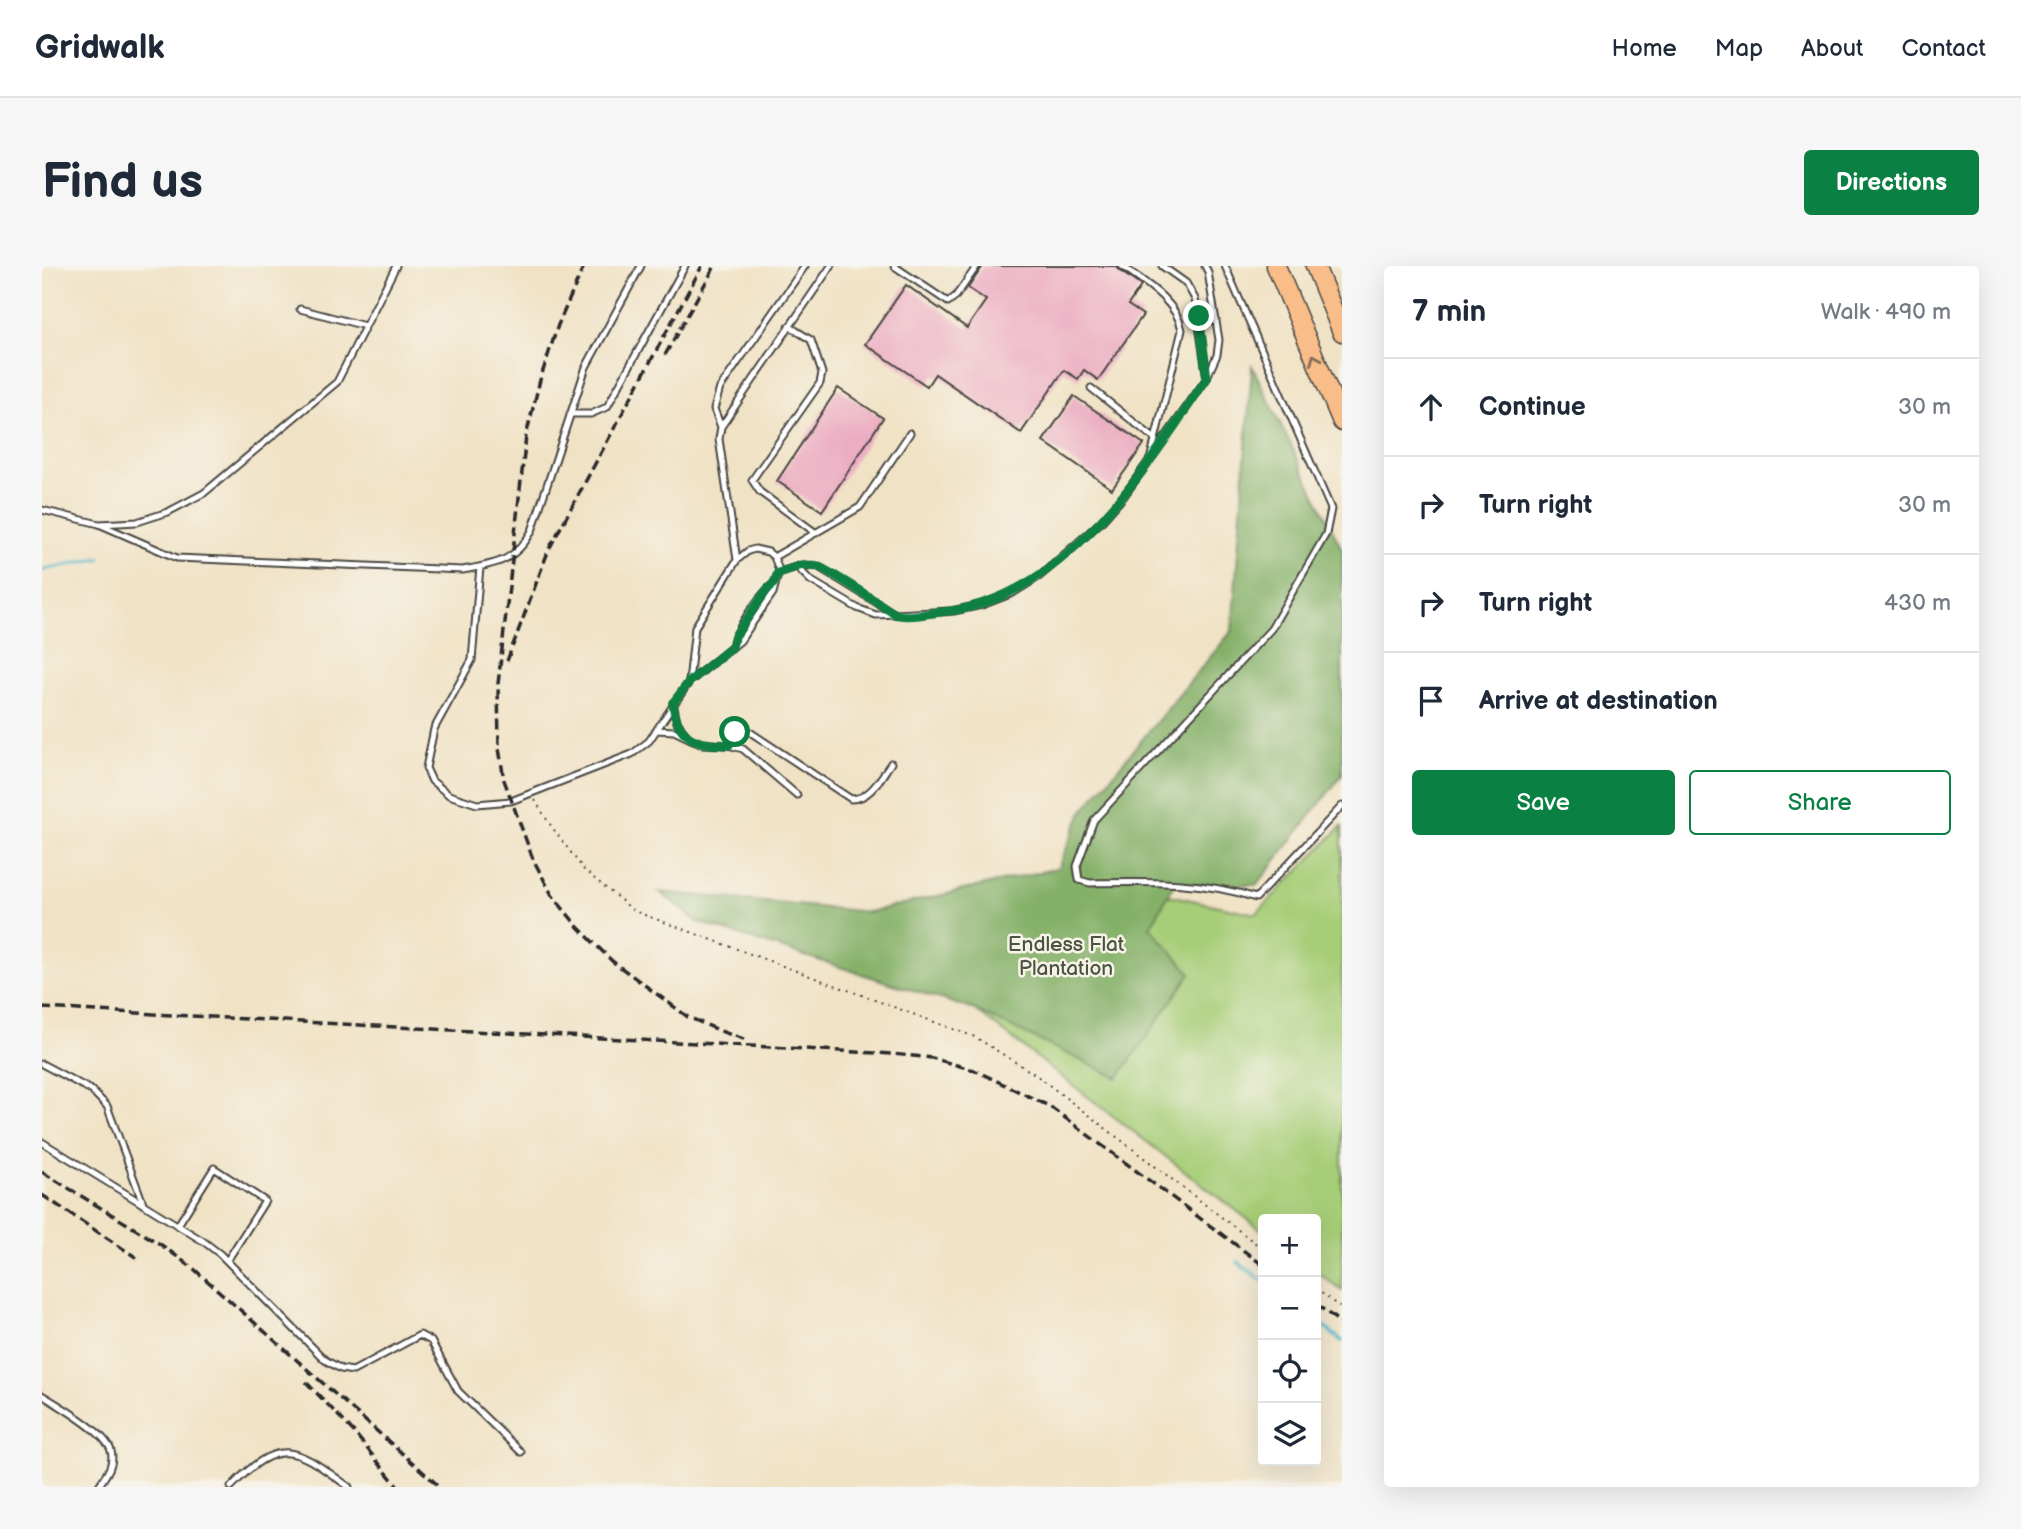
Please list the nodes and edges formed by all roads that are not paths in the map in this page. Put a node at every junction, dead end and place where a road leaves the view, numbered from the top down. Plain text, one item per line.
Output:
1 (396, 266) edge
2 (641, 266) edge
3 (685, 266) edge
4 (805, 266) edge
5 (831, 266) edge
6 (894, 266) edge
7 (977, 266) edge
8 (1122, 266) edge
9 (1162, 266) edge
10 (1205, 266) edge
11 (1225, 266) edge
12 (1276, 266) edge
13 (1315, 266) edge
14 (300, 309) dead end
15 (365, 326) junction
16 (789, 326) junction
17 (1342, 332) edge
18 (1207, 378) junction
19 (1091, 388) dead end
20 (570, 414) junction
21 (1342, 422) edge
22 (721, 427) junction
23 (910, 433) dead end
24 (1155, 439) junction
25 (1149, 462) junction
26 (42, 510) edge
27 (99, 524) junction
28 (816, 533) junction
29 (774, 557) junction
30 (737, 560) junction
31 (480, 567) junction
32 (797, 567) junction
33 (778, 573) junction
34 (898, 615) junction
35 (689, 682) junction
36 (673, 703) junction
37 (657, 730) junction
38 (687, 736) junction
39 (729, 745) junction
40 (891, 762) dead end
41 (797, 795) dead end
42 (1342, 806) edge
43 (42, 1064) edge
44 (42, 1142) edge
45 (143, 1203) junction
46 (178, 1225) junction
47 (227, 1261) junction
48 (42, 1395) edge
49 (521, 1452) dead end
50 (98, 1487) edge
51 (231, 1487) edge
52 (349, 1487) edge

1 - 15 lane
2 - 20 lane
3 - 20 lane
4 - 22 lane
5 - 16 lane
6 - 7 lane
8 - 24 lane
9 - 18 lane
10 - 18 lane
11 - 42 lane
21 -> 12 highway
13 - 17 highway
14 - 15 lane
15 - 27 lane
16 - 22 lane
16 - 28 lane
18 - 25 lane
19 - 24 lane
20 - 31 lane
22 - 30 lane
23 - 28 lane
24 - 25 lane
25 - 34 lane
26 - 27 lane
27 - 31 lane
28 - 29 lane
29 - 30 lane
29 - 33 lane
30 - 35 lane
31 - 37 lane
32 - 33 lane
32 - 34 lane
32 - 34 lane
33 - 35 lane
35 - 36 lane
36 - 37 lane
36 - 38 lane
37 - 38 lane
38 - 39 lane
39 - 40 lane
39 - 41 lane
43 - 45 lane
44 - 45 lane
45 - 46 lane
46 - 47 lane
46 - 47 lane
47 - 49 lane
48 - 50 lane
51 - 52 lane

